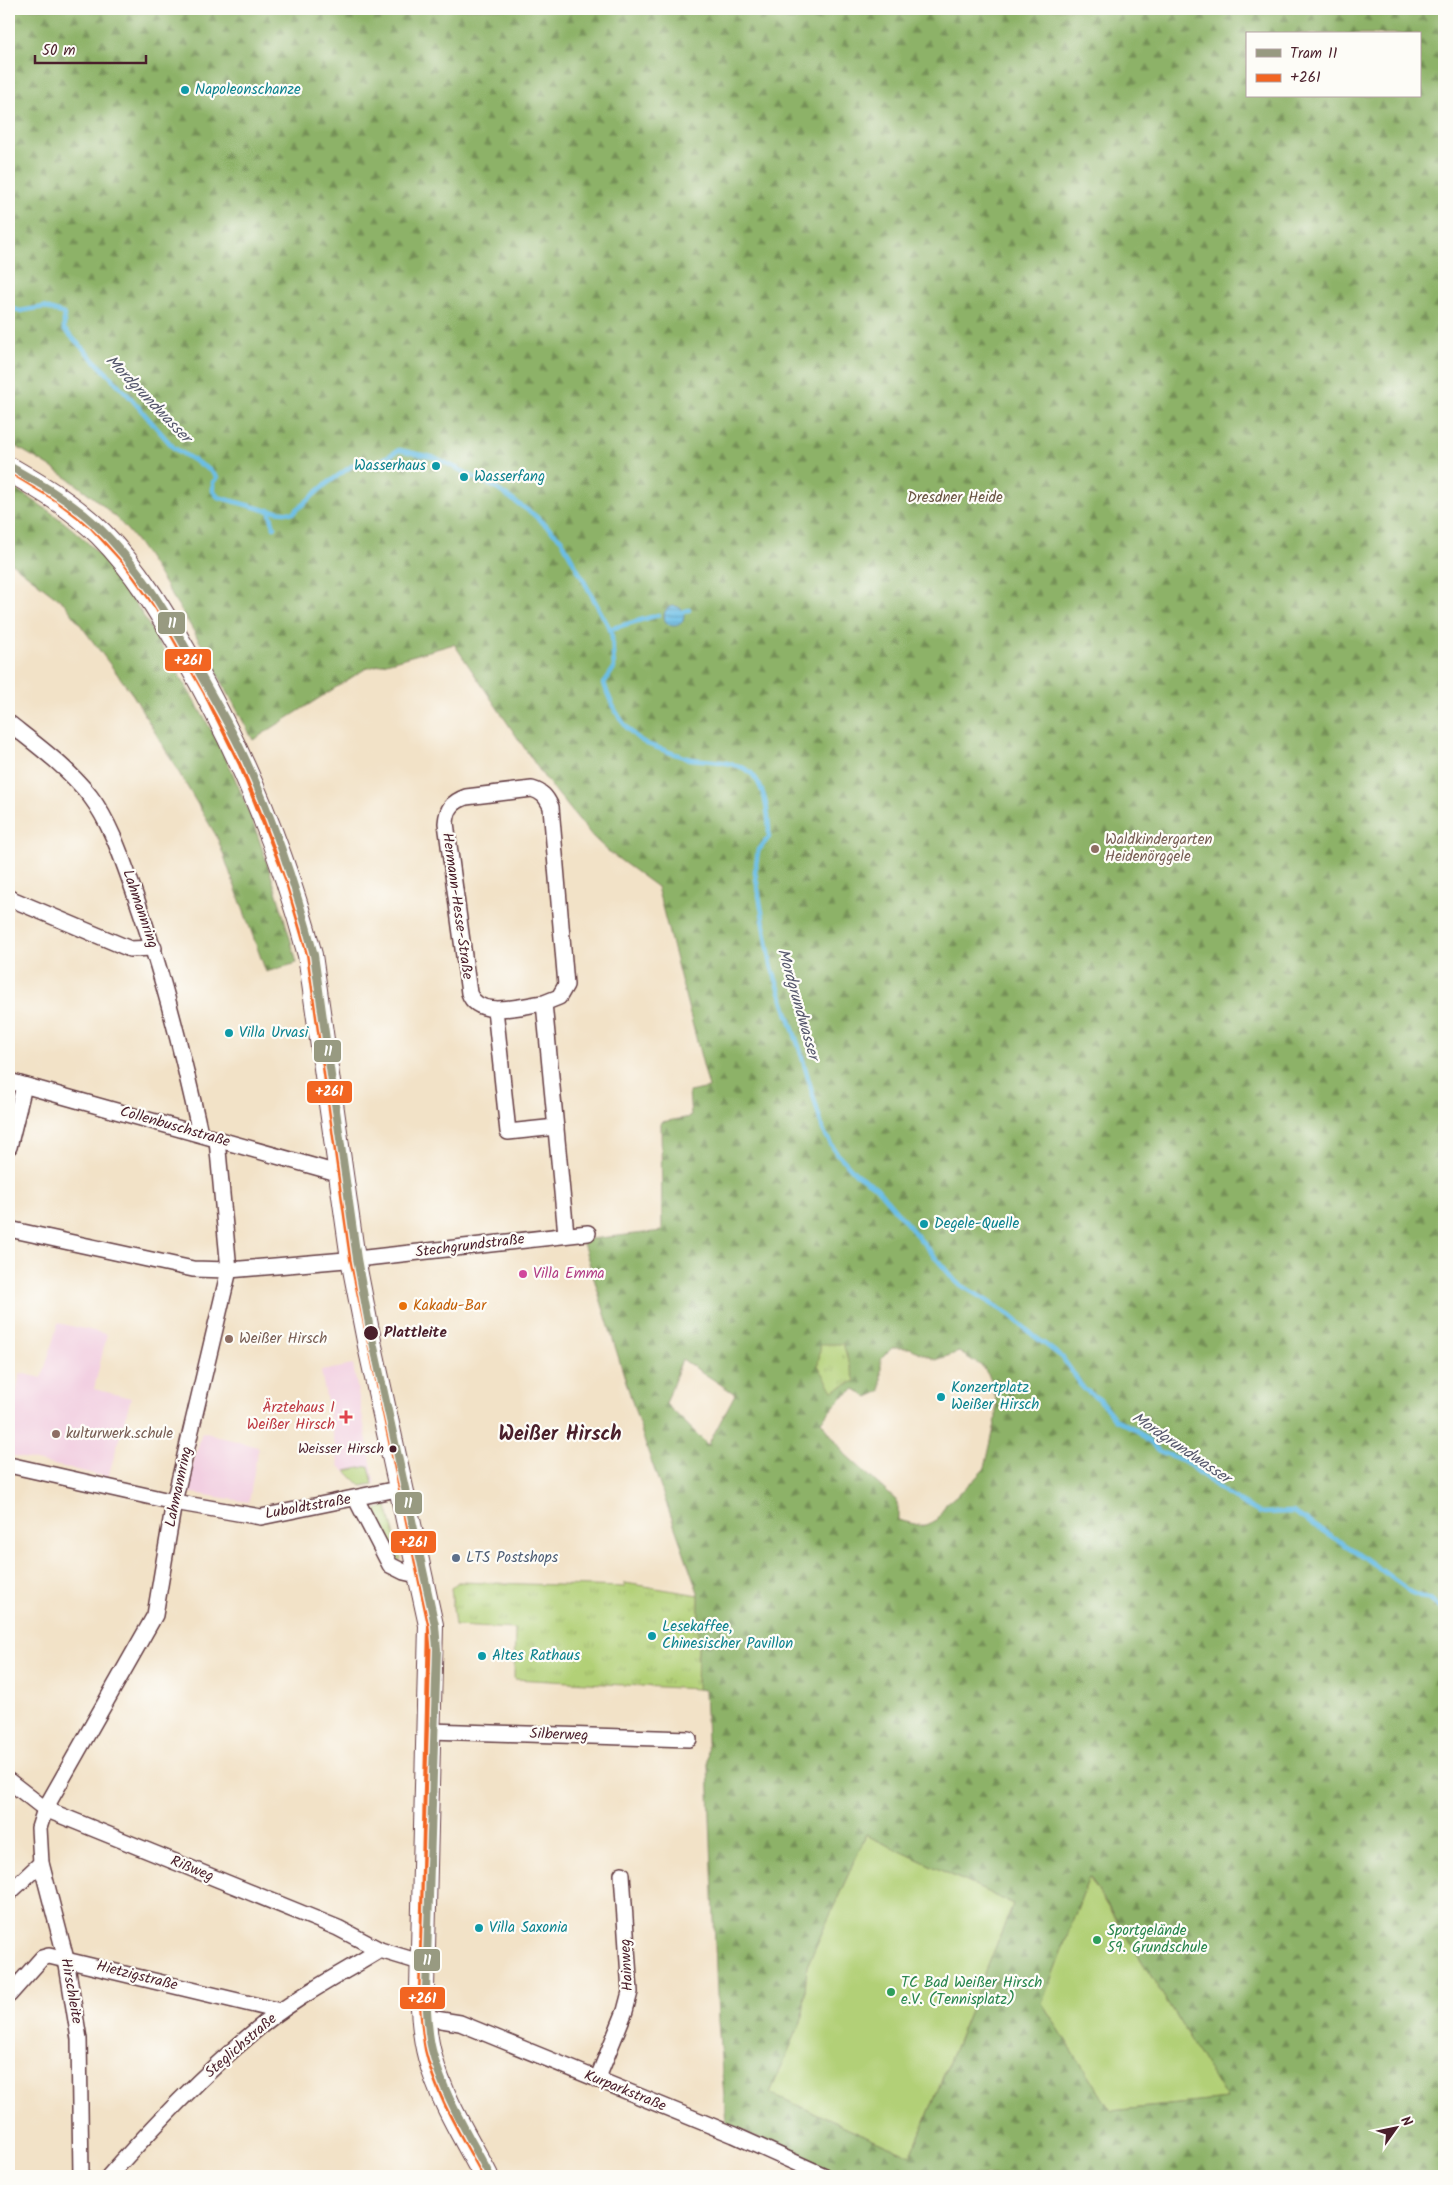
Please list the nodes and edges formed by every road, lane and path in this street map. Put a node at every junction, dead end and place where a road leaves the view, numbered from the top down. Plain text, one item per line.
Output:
1 (9, 469) edge
2 (9, 723) edge
3 (9, 898) edge
4 (154, 948) junction
5 (544, 1003) junction
6 (495, 1008) junction
7 (9, 1082) edge
8 (24, 1086) junction
9 (556, 1127) junction
10 (200, 1133) junction
11 (217, 1140) junction
12 (9, 1147) edge
13 (341, 1174) junction
14 (9, 1229) edge
15 (588, 1232) dead end
16 (566, 1234) junction
17 (353, 1259) junction
18 (229, 1270) junction
19 (9, 1465) edge
20 (402, 1488) junction
21 (356, 1499) junction
22 (174, 1502) junction
23 (421, 1576) junction
24 (430, 1731) junction
25 (689, 1739) dead end
26 (9, 1781) edge
27 (44, 1809) junction
28 (42, 1863) junction
29 (622, 1874) dead end
30 (9, 1893) edge
31 (380, 1950) junction
32 (66, 1959) junction
33 (423, 1963) junction
34 (9, 1995) edge
35 (280, 2011) junction
36 (423, 2017) junction
37 (597, 2080) junction
38 (81, 2176) edge
39 (110, 2176) edge
40 (486, 2176) edge
41 (825, 2176) edge

1 - 13 main road
2 - 4 street, Lahmannring
3 - 4 street
4 - 10 street, Lahmannring
5 - 6 street, Hermann-Hesse-Straße
5 - 6 street, Hermann-Hesse-Straße
5 - 9 street
6 - 9 street
7 - 8 street, Collenbuschstraße
8 - 10 street, Collenbuschstraße
8 - 12 street
9 - 16 street
10 - 11 street, Collenbuschstraße
11 - 13 street, Collenbuschstraße
11 - 18 street, Lahmannring
13 - 17 main road
14 - 18 street
15 - 16 street, Stechgrundstraße
16 - 17 street, Stechgrundstraße
17 - 18 street
17 - 20 main road
18 - 22 street, Lahmannring
19 - 22 street, Luboldtstraße
20 - 21 street, Luboldtstraße
20 - 23 main road
21 - 22 street, Luboldtstraße
21 - 23 street
22 - 27 street, Lahmannring
23 - 24 main road
24 - 25 street, Silberweg
24 - 33 main road
26 - 27 street, Rißweg
27 - 28 street, Hirschleite
27 - 31 street, Rißweg
28 - 30 street
28 - 32 street, Hirschleite
29 - 37 street, Hainweg
31 - 33 street
31 - 35 street, Steglichstraße
32 - 34 street, Hietzigstraße
32 - 35 street, Hietzigstraße
32 - 38 street, Hirschleite
33 - 36 main road
35 - 39 street, Steglichstraße
36 - 37 street, Kurparkstraße
36 - 40 main road
37 - 41 street, Kurparkstraße

